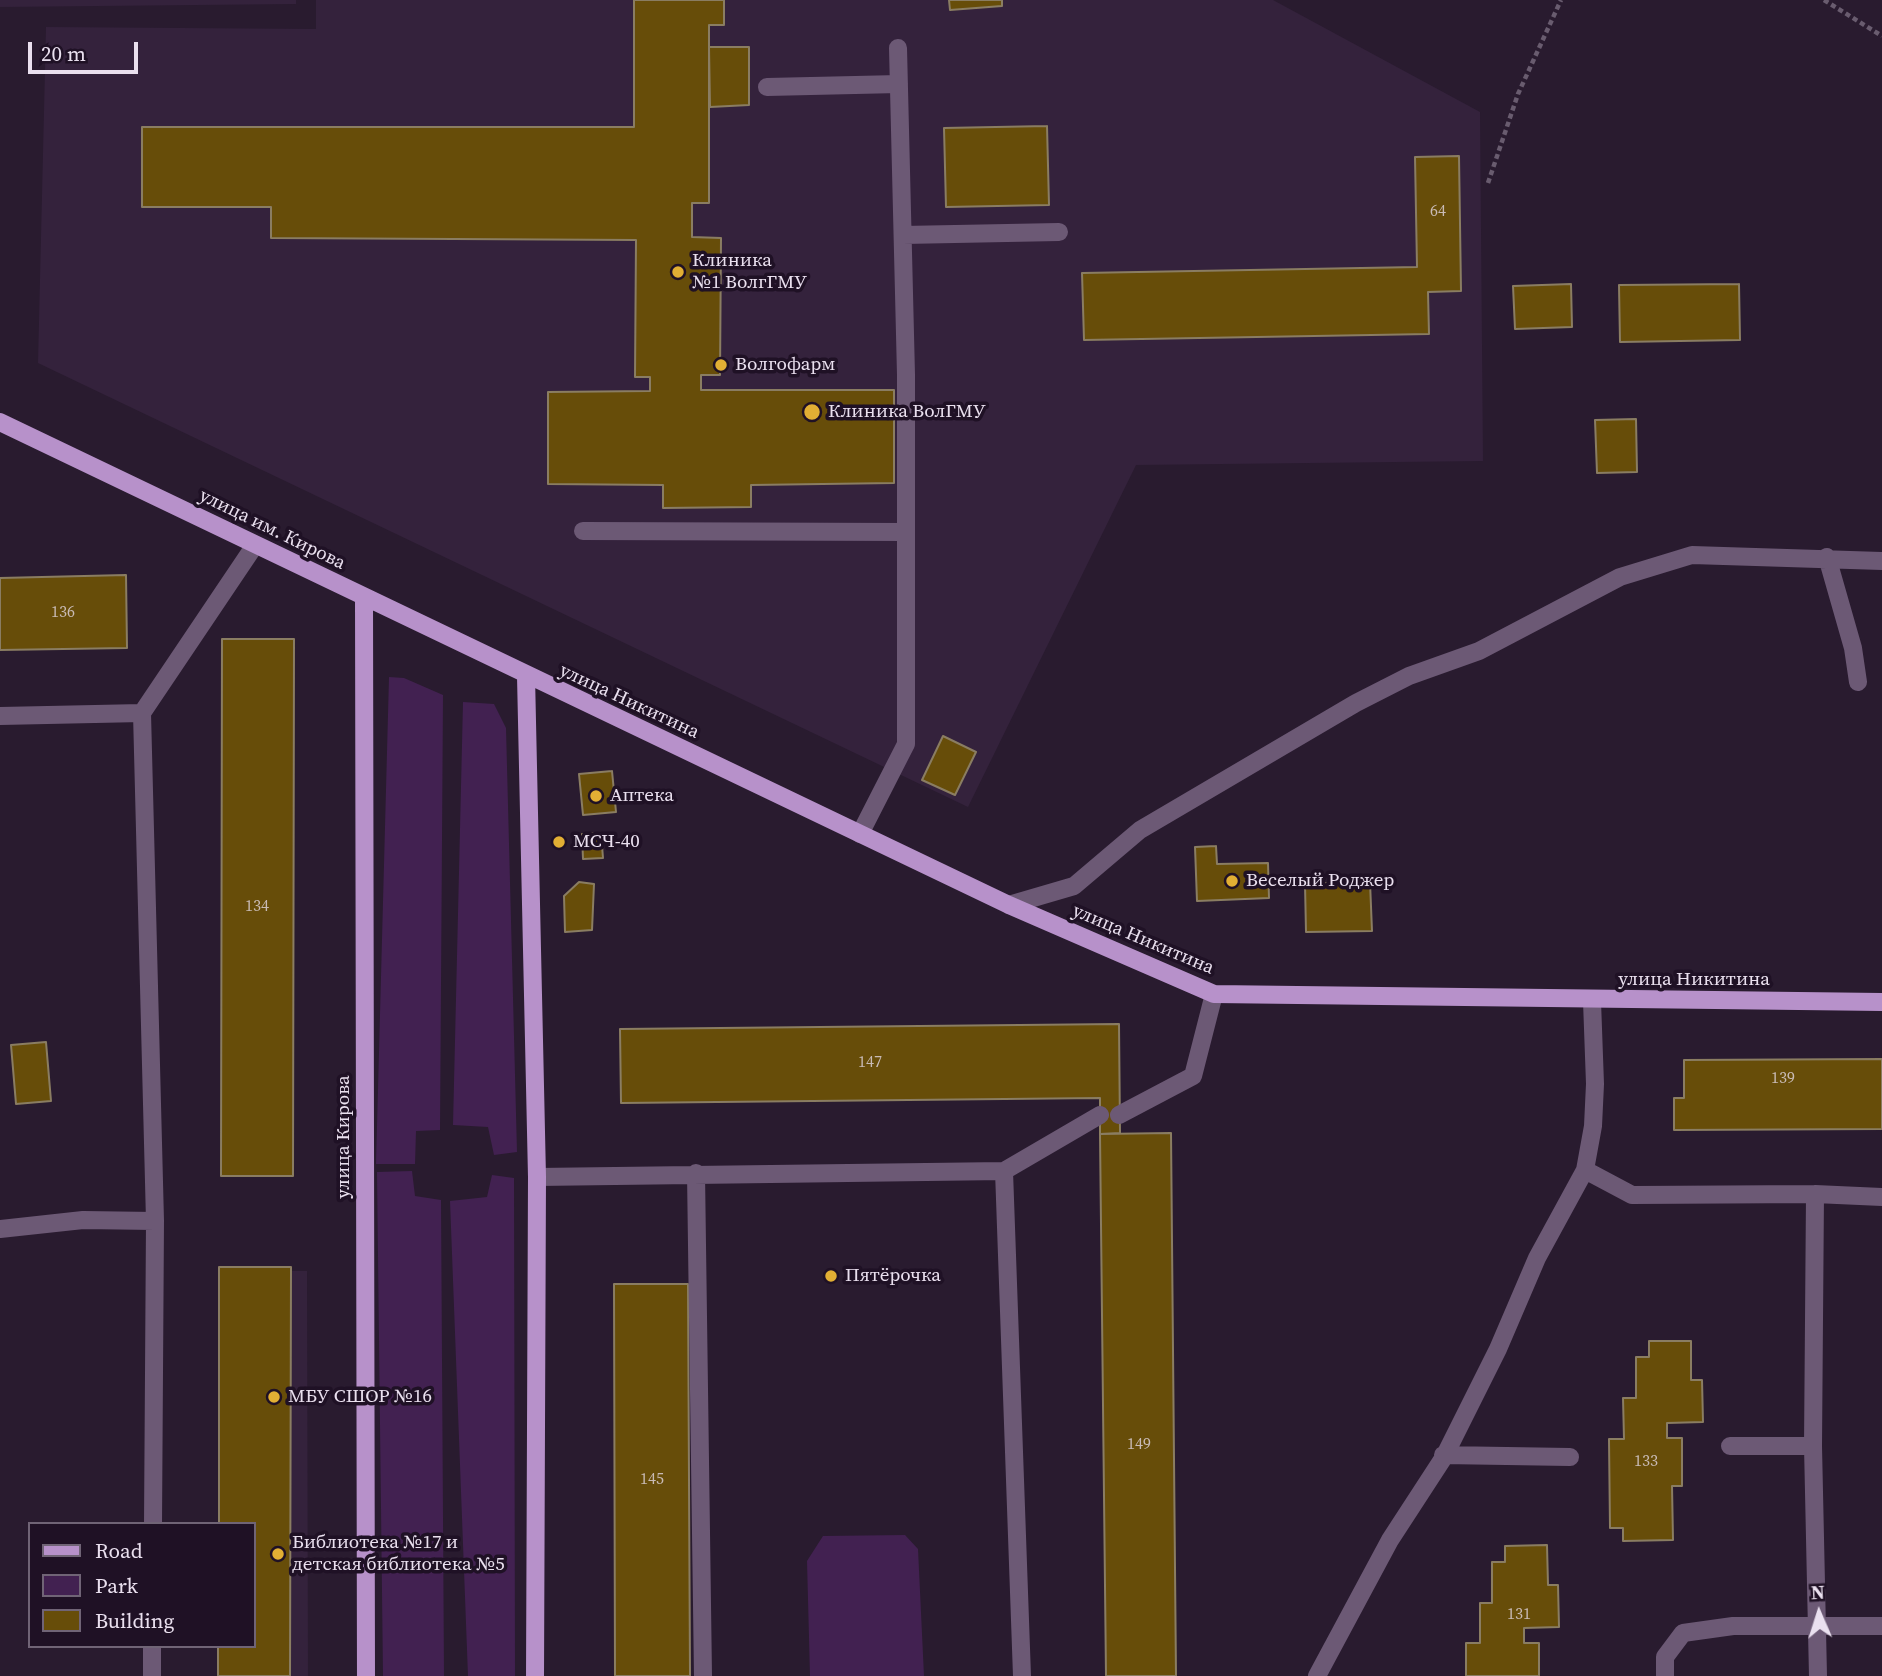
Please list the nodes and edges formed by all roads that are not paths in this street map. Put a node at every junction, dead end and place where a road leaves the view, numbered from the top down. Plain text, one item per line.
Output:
1 (898, 48) dead end
2 (899, 84) junction
3 (767, 87) dead end
4 (1059, 232) dead end
5 (903, 235) junction
6 (0, 422) edge
7 (583, 531) dead end
8 (906, 532) junction
9 (255, 545) junction
10 (1827, 557) junction
11 (1882, 561) edge
12 (364, 598) junction
13 (526, 676) junction
14 (1858, 682) dead end
15 (142, 713) junction
16 (0, 716) edge
17 (860, 834) junction
18 (1009, 905) junction
19 (1214, 994) junction
20 (1592, 1001) junction
21 (1882, 1002) edge
22 (1100, 1115) dead end
23 (1119, 1115) dead end
24 (1585, 1170) junction
25 (1004, 1171) junction
26 (696, 1173) junction
27 (537, 1177) junction
28 (1815, 1194) junction
29 (1882, 1197) edge
30 (155, 1221) junction
31 (0, 1229) edge
32 (1730, 1446) dead end
33 (1813, 1446) junction
34 (1443, 1455) junction
35 (1570, 1457) dead end
36 (153, 1522) edge
37 (1882, 1626) edge
38 (1817, 1627) junction
39 (152, 1648) edge
40 (152, 1676) edge
41 (366, 1676) edge
42 (536, 1676) edge
43 (704, 1676) edge
44 (1022, 1676) edge
45 (1317, 1676) edge
46 (1665, 1676) edge
47 (1818, 1676) edge

1 - 2 lane
2 - 3 lane
2 - 5 lane
4 - 5 lane
5 - 8 lane
6 - 9 main road, улица им. Кирова
7 - 8 lane
8 - 17 lane
9 - 12 main road, улица им. Кирова
9 - 15 lane
10 - 11 lane
10 - 14 lane
10 - 18 lane
12 - 13 main road, улица им. Кирова
12 - 41 main road, улица Кирова
13 - 17 main road, улица Никитина
13 - 27 main road
15 - 16 lane
15 - 30 lane
17 - 18 main road, улица Никитина
18 - 19 main road, улица Никитина
19 - 20 main road, улица Никитина
19 - 23 lane
20 - 21 main road, улица Никитина
20 - 24 lane
22 - 25 lane
24 - 28 lane
24 - 34 lane
25 - 26 lane
25 - 44 lane
26 - 27 lane
26 - 43 lane
27 - 42 main road
28 - 29 lane
28 - 33 lane
30 - 31 lane
30 - 36 lane
32 - 33 lane
33 - 38 lane
34 - 35 lane
34 - 45 lane
37 - 38 lane
38 - 46 lane
38 - 47 lane
39 - 40 lane

